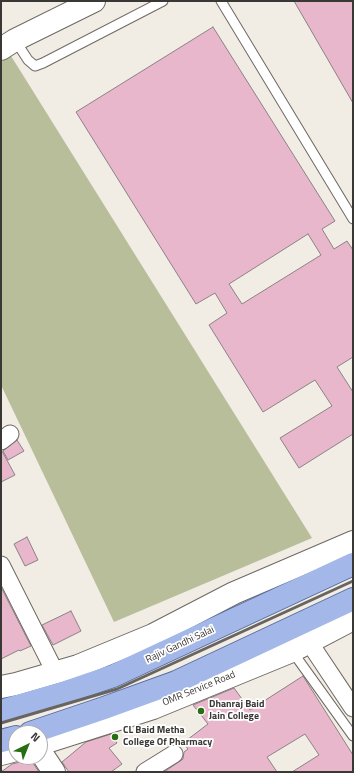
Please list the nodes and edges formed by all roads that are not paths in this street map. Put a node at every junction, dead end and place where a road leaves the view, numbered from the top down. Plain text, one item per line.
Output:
1 (94, 1) edge
2 (163, 1) edge
3 (221, 1) edge
4 (8, 44) edge
5 (353, 219) edge
6 (353, 542) edge
7 (353, 564) edge
8 (1, 565) edge
9 (353, 598) edge
10 (353, 619) edge
11 (300, 646) junction
12 (55, 672) junction
13 (1, 687) edge
14 (353, 708) edge
15 (1, 711) edge
16 (48, 727) edge
17 (353, 736) edge
18 (48, 741) edge
19 (174, 754) dead end
20 (48, 763) edge
21 (54, 772) edge
22 (145, 772) edge

1 - 4 street
2 - 4 lane
3 - 5 lane
6 - 12 street
7 - 15 main road, Rajiv Gandhi Salai
8 - 12 street
9 - 16 main road
10 - 11 street, OMR Service Road
11 - 14 street
11 - 17 lane
11 - 18 street, OMR Service Road
12 - 13 street
19 - 22 street
20 - 21 street

